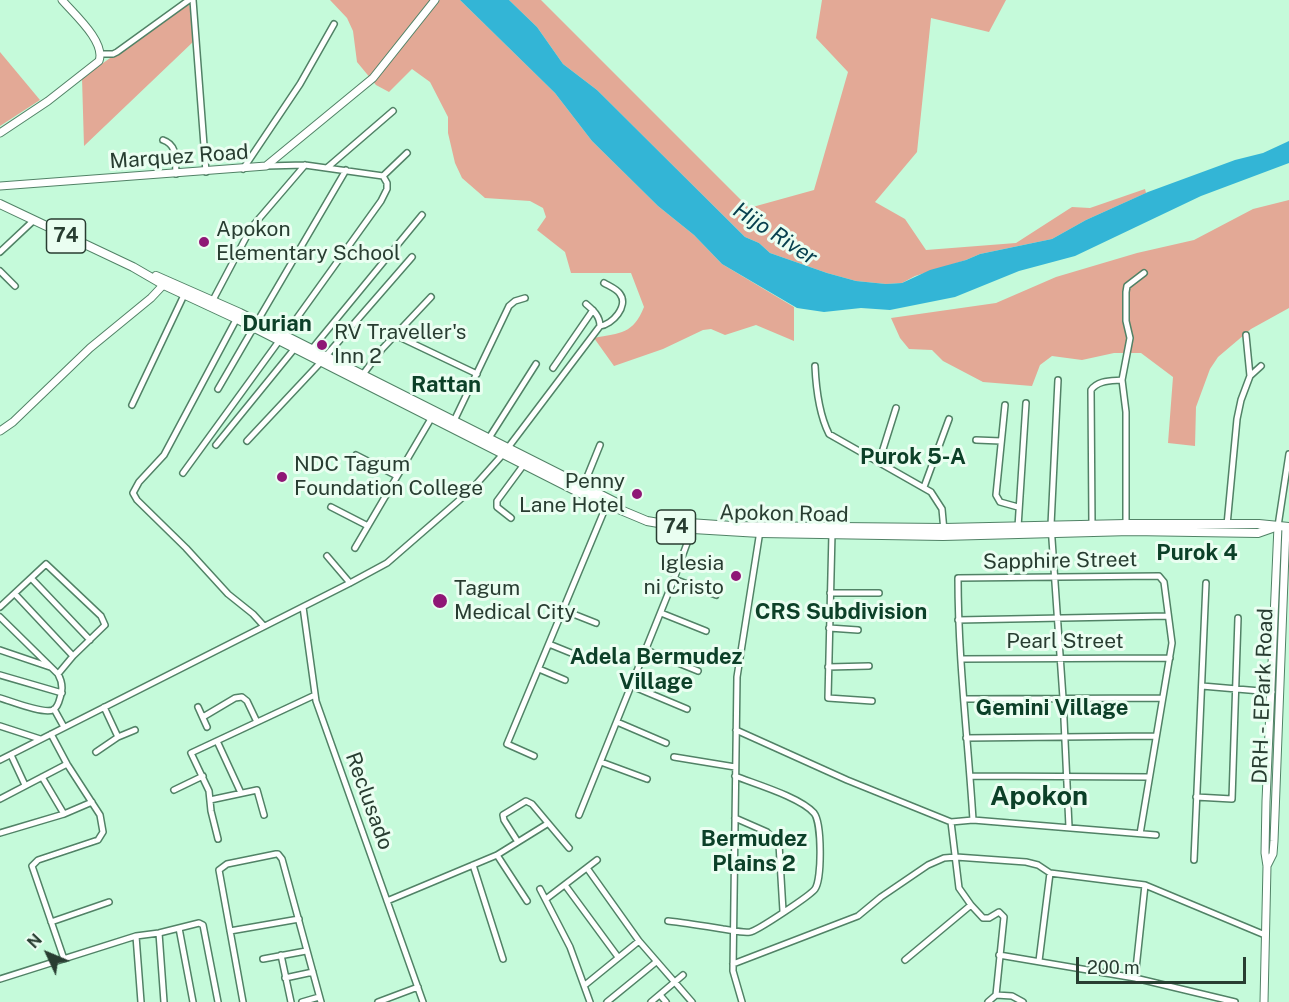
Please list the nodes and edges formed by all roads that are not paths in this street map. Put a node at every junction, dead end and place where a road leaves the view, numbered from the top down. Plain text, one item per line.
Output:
1 (62, 0) edge
2 (191, 0) edge
3 (435, 0) edge
4 (334, 24) dead end
5 (101, 54) junction
6 (393, 111) dead end
7 (0, 133) edge
8 (164, 140) dead end
9 (406, 153) dead end
10 (305, 165) junction
11 (266, 166) junction
12 (328, 167) junction
13 (243, 169) junction
14 (346, 170) junction
15 (206, 172) junction
16 (176, 174) junction
17 (382, 176) junction
18 (0, 186) edge
19 (0, 204) edge
20 (422, 215) dead end
21 (33, 221) junction
22 (0, 252) edge
23 (412, 257) dead end
24 (0, 271) edge
25 (1144, 273) dead end
26 (165, 282) junction
27 (604, 284) dead end
28 (15, 286) dead end
29 (186, 292) junction
30 (431, 297) dead end
31 (525, 298) dead end
32 (213, 300) junction
33 (586, 304) dead end
34 (593, 310) junction
35 (239, 316) junction
36 (256, 325) junction
37 (600, 326) junction
38 (396, 335) junction
39 (1246, 335) dead end
40 (281, 339) junction
41 (295, 348) junction
42 (310, 350) junction
43 (323, 360) junction
44 (536, 364) dead end
45 (814, 366) dead end
46 (1261, 366) dead end
47 (553, 368) dead end
48 (477, 374) junction
49 (1250, 376) junction
50 (361, 378) junction
51 (1058, 380) dead end
52 (1122, 380) junction
53 (218, 388) dead end
54 (1026, 403) dead end
55 (132, 405) dead end
56 (1005, 405) dead end
57 (896, 408) dead end
58 (433, 415) junction
59 (949, 419) dead end
60 (453, 424) junction
61 (0, 431) edge
62 (489, 438) junction
63 (976, 440) dead end
64 (247, 441) dead end
65 (1001, 441) junction
66 (216, 445) dead end
67 (600, 445) dead end
68 (506, 450) junction
69 (1289, 454) edge
70 (356, 455) dead end
71 (525, 462) junction
72 (879, 462) junction
73 (183, 473) dead end
74 (398, 476) junction
75 (584, 487) junction
76 (924, 487) junction
77 (608, 502) junction
78 (331, 507) dead end
79 (1018, 507) junction
80 (511, 518) dead end
81 (1126, 524) junction
82 (1092, 525) junction
83 (1227, 525) junction
84 (368, 526) junction
85 (694, 526) junction
86 (1284, 527) edge
87 (1051, 528) junction
88 (832, 529) junction
89 (760, 530) junction
90 (1018, 530) junction
91 (944, 532) junction
92 (356, 548) dead end
93 (327, 556) dead end
94 (1055, 577) junction
95 (31, 578) junction
96 (675, 579) junction
97 (350, 583) junction
98 (1206, 583) dead end
99 (830, 592) junction
100 (879, 593) dead end
101 (15, 594) junction
102 (716, 595) dead end
103 (0, 607) edge
104 (303, 607) junction
105 (563, 610) junction
106 (661, 613) junction
107 (1168, 616) junction
108 (0, 617) edge
109 (1058, 618) junction
110 (1238, 618) dead end
111 (958, 620) junction
112 (596, 623) dead end
113 (263, 625) junction
114 (829, 628) junction
115 (858, 630) dead end
116 (706, 631) dead end
117 (90, 640) junction
118 (549, 644) junction
119 (0, 650) edge
120 (646, 650) junction
121 (73, 656) junction
122 (581, 657) dead end
123 (1060, 658) junction
124 (1170, 658) junction
125 (961, 659) junction
126 (828, 666) junction
127 (869, 666) dead end
128 (52, 667) junction
129 (538, 669) junction
130 (698, 671) dead end
131 (58, 674) junction
132 (0, 675) edge
133 (565, 680) dead end
134 (632, 686) junction
135 (1202, 686) junction
136 (1236, 688) junction
137 (1270, 692) junction
138 (1280, 692) junction
139 (62, 693) junction
140 (315, 695) junction
141 (0, 698) edge
142 (1063, 698) junction
143 (1162, 698) junction
144 (964, 699) junction
145 (872, 701) dead end
146 (104, 707) junction
147 (198, 707) dead end
148 (54, 709) junction
149 (687, 709) dead end
150 (203, 717) junction
151 (257, 722) junction
152 (617, 722) junction
153 (0, 726) edge
154 (64, 727) junction
155 (207, 727) dead end
156 (135, 730) dead end
157 (736, 730) junction
158 (51, 734) junction
159 (1156, 736) junction
160 (118, 737) junction
161 (966, 738) junction
162 (1065, 738) junction
163 (40, 739) junction
164 (217, 741) junction
165 (666, 743) dead end
166 (96, 752) dead end
167 (11, 755) junction
168 (534, 756) dead end
169 (674, 758) dead end
170 (0, 760) edge
171 (601, 762) junction
172 (67, 764) junction
173 (735, 767) junction
174 (203, 776) junction
175 (735, 776) junction
176 (971, 776) junction
177 (1066, 776) junction
178 (42, 777) junction
179 (1149, 777) junction
180 (647, 779) dead end
181 (25, 785) junction
182 (174, 790) dead end
183 (242, 793) junction
184 (1196, 797) junction
185 (0, 799) edge
186 (210, 800) junction
187 (92, 802) junction
188 (64, 814) junction
189 (264, 815) dead end
190 (579, 815) dead end
191 (735, 818) junction
192 (973, 820) junction
193 (951, 822) junction
194 (547, 824) junction
195 (1070, 827) junction
196 (0, 833) edge
197 (1140, 834) junction
198 (1156, 836) dead end
199 (218, 839) dead end
200 (518, 842) junction
201 (569, 848) dead end
202 (497, 855) junction
203 (956, 857) junction
204 (597, 860) dead end
205 (1194, 860) dead end
206 (473, 866) junction
207 (1267, 866) junction
208 (587, 868) junction
209 (1050, 873) junction
210 (565, 885) junction
211 (1145, 885) junction
212 (540, 889) dead end
213 (546, 899) junction
214 (387, 901) junction
215 (527, 901) dead end
216 (109, 902) dead end
217 (970, 905) junction
218 (783, 911) junction
219 (299, 919) junction
220 (668, 921) dead end
221 (51, 922) junction
222 (179, 928) junction
223 (735, 930) junction
224 (230, 931) junction
225 (159, 933) junction
226 (1265, 935) junction
227 (136, 936) junction
228 (639, 941) junction
229 (306, 951) junction
230 (281, 955) junction
231 (999, 955) junction
232 (618, 957) junction
233 (64, 959) junction
234 (262, 959) dead end
235 (503, 959) dead end
236 (905, 960) dead end
237 (1039, 961) junction
238 (656, 962) junction
239 (733, 964) junction
240 (313, 972) junction
241 (683, 975) dead end
242 (285, 978) junction
243 (1135, 978) junction
244 (0, 979) edge
245 (675, 982) junction
246 (585, 985) junction
247 (418, 987) junction
248 (660, 995) junction
249 (996, 995) junction
250 (320, 999) edge
251 (141, 1002) edge
252 (164, 1002) edge
253 (193, 1002) edge
254 (219, 1002) edge
255 (243, 1002) edge
256 (291, 1002) edge
257 (302, 1002) edge
258 (378, 1002) edge
259 (423, 1002) edge
260 (590, 1002) edge
261 (607, 1002) edge
262 (651, 1002) edge
263 (666, 1002) edge
264 (692, 1002) edge
265 (742, 1002) edge
266 (988, 1002) edge
267 (1023, 1002) edge
268 (1235, 1002) edge
269 (1264, 1002) edge

1 - 5 main road
2 - 5 street
2 - 15 street
3 - 11 main road, Marquez Road
4 - 13 street
5 - 7 main road
6 - 12 street
8 - 16 street
9 - 17 street
10 - 11 street
10 - 12 street
10 - 32 street
11 - 13 main road, Marquez Road
12 - 14 street
13 - 15 main road, Marquez Road
14 - 17 street
14 - 36 street
15 - 16 main road, Marquez Road
16 - 18 main road, Marquez Road
17 - 40 street
19 - 21 highway, Apokon Road / 74
20 - 42 street
21 - 22 street
21 - 26 highway, Apokon Road / 74
23 - 43 street
24 - 28 street
25 - 52 street
26 - 29 highway, Apokon Road / 74
26 - 61 main road
27 - 37 street
29 - 32 highway, Apokon Road / 74
29 - 35 highway, Apokon Road / 74
29 - 55 street
30 - 38 street
31 - 48 street
32 - 35 highway, Apokon Road / 74
33 - 34 street
34 - 37 street
34 - 47 street
35 - 36 highway, Apokon Road / 74
35 - 113 street
36 - 40 highway, Apokon Road / 74
36 - 53 street
37 - 68 street
38 - 48 street
38 - 50 street
39 - 49 street
40 - 41 highway, Apokon Road / 74
40 - 42 highway, Apokon Road / 74
40 - 73 street
41 - 43 highway, Apokon Road / 74
41 - 66 street
42 - 43 highway, Apokon Road / 74
43 - 50 highway, Apokon Road / 74
43 - 64 street
44 - 62 street
45 - 72 street
46 - 49 street
48 - 60 street
49 - 83 street
50 - 58 highway, Apokon Road / 74
51 - 87 street
52 - 81 street
52 - 82 street
54 - 79 street
56 - 65 street
57 - 72 street
58 - 60 highway, Apokon Road / 74
58 - 74 street
59 - 76 street
60 - 62 highway, Apokon Road / 74
60 - 68 highway, Apokon Road / 74
62 - 68 highway, Apokon Road / 74
63 - 65 street
65 - 79 street
67 - 75 street
68 - 71 highway, Apokon Road / 74
68 - 97 street
69 - 86 street
70 - 74 street
71 - 75 highway, Apokon Road / 74
71 - 77 highway, Apokon Road / 74
71 - 80 street
72 - 76 street
74 - 84 street
75 - 77 highway, Apokon Road / 74
76 - 91 street
77 - 85 highway, Apokon Road / 74
77 - 105 street
78 - 84 street
79 - 90 street
81 - 82 highway, Apokon Road / 74
81 - 83 highway, Apokon Road / 74
82 - 87 highway, Apokon Road / 74
83 - 86 highway, Apokon Road / 74
84 - 92 street
85 - 89 highway, Apokon Road / 74
85 - 96 street
86 - 87 highway, Apokon Road / 74
86 - 137 main road, DRH - EPark Road
86 - 138 main road, DRH - EPark Road
87 - 90 highway, Apokon Road / 74
87 - 94 street
88 - 89 highway, Apokon Road / 74
88 - 91 highway, Apokon Road / 74
88 - 99 street
89 - 157 street
90 - 91 highway, Apokon Road / 74
93 - 97 street
94 - 107 street, Sapphire Street
94 - 109 street
94 - 111 street, Sapphire Street
95 - 101 street
95 - 117 street
95 - 117 street
96 - 102 street
96 - 106 street
97 - 104 street
98 - 135 street
99 - 100 street
99 - 114 street
101 - 103 street
101 - 121 street
104 - 113 street
104 - 140 street, Reclusado
105 - 112 street
105 - 118 street
106 - 116 street
106 - 120 street
107 - 109 street
107 - 124 street
108 - 128 street
109 - 111 street
109 - 123 street
110 - 136 street
111 - 125 street
113 - 146 street
114 - 115 street
114 - 126 street
117 - 121 street
118 - 122 street
118 - 129 street
119 - 128 street
120 - 130 street
120 - 134 street
121 - 131 street
123 - 124 street, Pearl Street
123 - 125 street, Pearl Street
123 - 142 street
124 - 143 street
125 - 144 street
126 - 127 street
126 - 145 street
128 - 131 street
129 - 133 street
129 - 168 street
131 - 139 street
132 - 139 street
134 - 149 street
134 - 152 street
135 - 136 street
135 - 184 street
136 - 137 street
136 - 184 street
137 - 138 street
137 - 207 main road, DRH - EPark Road
138 - 207 main road, DRH - EPark Road
139 - 148 street
140 - 151 street
140 - 214 street, Reclusado
141 - 148 street
142 - 143 street
142 - 144 street
142 - 162 street
143 - 159 street
144 - 161 street
146 - 154 street
146 - 160 street
147 - 150 street
148 - 154 street
150 - 151 street
150 - 155 street
151 - 164 street
152 - 165 street
152 - 171 street
153 - 163 street
154 - 158 street
156 - 160 street
157 - 173 street
157 - 193 street
158 - 163 street
158 - 172 street
159 - 162 street
159 - 179 street
160 - 166 street
161 - 162 street
161 - 176 street
162 - 177 street
163 - 167 street
164 - 174 street
164 - 183 street
167 - 170 street
167 - 181 street
169 - 173 street
171 - 180 street
171 - 190 street
172 - 178 street
172 - 187 street
173 - 175 street
174 - 182 street
174 - 186 street
175 - 191 street
175 - 218 street
176 - 177 street
176 - 192 street
177 - 179 street
177 - 195 street
178 - 181 street
178 - 188 street
179 - 197 street
181 - 185 street
183 - 186 street
183 - 189 street
184 - 205 street
186 - 199 street
187 - 188 street
187 - 221 street
188 - 196 street
191 - 218 street
191 - 223 street
192 - 193 street
192 - 195 street
193 - 203 street
194 - 200 street
194 - 200 street
194 - 201 street
195 - 197 street
197 - 198 street
200 - 202 street
202 - 206 street
202 - 215 street
203 - 209 street
203 - 217 street
203 - 239 street
204 - 208 street
206 - 214 street
206 - 235 street
207 - 226 main road, DRH - EPark Road
208 - 210 street
208 - 228 street
209 - 211 street
209 - 237 street
210 - 213 street
210 - 232 street
211 - 226 street
211 - 243 street
212 - 213 street
213 - 246 street
214 - 247 street, Reclusado
216 - 221 street
217 - 231 street
217 - 236 street
218 - 223 street
219 - 224 street
219 - 224 street
219 - 229 street
220 - 223 street
221 - 233 street
222 - 225 street
222 - 253 street
222 - 254 street
223 - 239 street
224 - 255 street
225 - 227 street
225 - 252 street
226 - 269 main road, DRH - EPark Road
227 - 233 street
227 - 251 street
228 - 232 street
228 - 238 street
229 - 230 street
229 - 240 street
230 - 234 street
230 - 242 street
231 - 237 street
231 - 249 street
232 - 246 street
233 - 244 street
237 - 243 street
238 - 245 street
238 - 261 street
239 - 265 street
240 - 242 street
240 - 250 street
241 - 245 street
242 - 256 street
243 - 268 street
245 - 248 street
245 - 264 street
246 - 260 street
247 - 258 street
247 - 259 street, Reclusado
248 - 262 street
248 - 263 street
249 - 266 street
249 - 267 street
250 - 257 street

